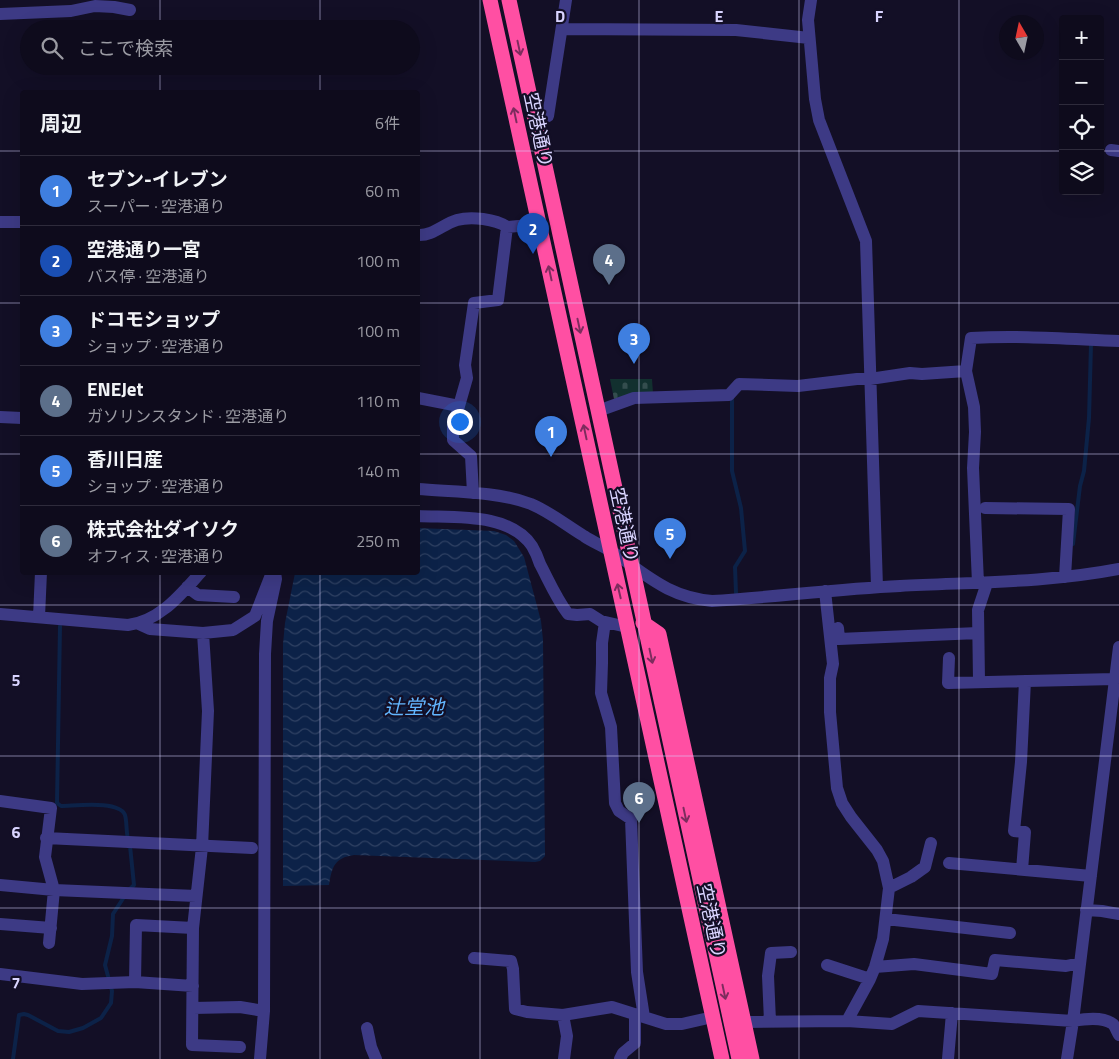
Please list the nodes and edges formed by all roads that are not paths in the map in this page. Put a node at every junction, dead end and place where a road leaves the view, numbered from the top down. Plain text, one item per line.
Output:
1 (490, 0) edge
2 (509, 0) edge
3 (566, 0) edge
4 (811, 0) edge
5 (130, 10) dead end
6 (0, 14) edge
7 (562, 29) junction
8 (809, 38) junction
9 (535, 122) junction
10 (0, 222) edge
11 (20, 222) edge
12 (539, 224) junction
13 (507, 227) junction
14 (420, 235) edge
15 (1119, 341) edge
16 (966, 371) junction
17 (870, 379) junction
18 (420, 398) edge
19 (459, 406) junction
20 (598, 411) junction
21 (0, 417) edge
22 (20, 418) edge
23 (420, 489) edge
24 (472, 493) junction
25 (985, 508) dead end
26 (420, 516) edge
27 (610, 550) junction
28 (631, 566) junction
29 (1119, 570) edge
30 (41, 575) edge
31 (198, 575) edge
32 (272, 575) edge
33 (274, 575) edge
34 (1065, 577) junction
35 (983, 583) junction
36 (187, 587) junction
37 (877, 587) junction
38 (825, 591) junction
39 (234, 597) dead end
40 (0, 614) edge
41 (39, 617) junction
42 (604, 622) junction
43 (643, 623) junction
44 (139, 624) junction
45 (628, 627) junction
46 (838, 628) dead end
47 (203, 632) junction
48 (978, 633) junction
49 (1119, 652) edge
50 (949, 658) dead end
51 (1115, 679) junction
52 (1025, 681) junction
53 (979, 682) junction
54 (1114, 723) edge
55 (0, 801) edge
56 (46, 838) junction
57 (931, 844) dead end
58 (202, 846) junction
59 (252, 848) dead end
60 (949, 863) dead end
61 (1022, 870) junction
62 (1090, 876) junction
63 (0, 885) edge
64 (889, 888) junction
65 (54, 890) junction
66 (196, 896) junction
67 (1086, 910) junction
68 (1119, 914) edge
69 (886, 919) junction
70 (0, 924) edge
71 (51, 928) junction
72 (192, 928) junction
73 (0, 929) edge
74 (1010, 933) dead end
75 (49, 943) dead end
76 (791, 952) dead end
77 (474, 958) dead end
78 (1080, 963) junction
79 (827, 965) dead end
80 (872, 973) junction
81 (0, 974) edge
82 (135, 982) junction
83 (193, 986) junction
84 (193, 1008) junction
85 (264, 1011) junction
86 (952, 1014) junction
87 (563, 1015) junction
88 (639, 1016) junction
89 (704, 1019) junction
90 (770, 1021) junction
91 (847, 1021) junction
92 (1073, 1021) junction
93 (744, 1022) junction
94 (367, 1028) dead end
95 (1119, 1035) edge
96 (240, 1047) dead end
97 (260, 1059) edge
98 (376, 1059) edge
99 (564, 1059) edge
100 (620, 1059) edge
101 (712, 1059) edge
102 (722, 1059) edge
103 (738, 1059) edge
104 (752, 1059) edge
105 (948, 1059) edge
106 (1067, 1059) edge

12 -> 1 highway, 空港通り
2 -> 9 highway, 空港通り
3 - 7 street
4 - 8 street
5 - 6 street
7 - 8 street
7 - 9 street
8 - 17 street
9 -> 20 highway, 空港通り
10 - 11 street
12 - 13 street
27 -> 12 highway, 空港通り
13 - 14 street
13 - 19 street
15 - 16 street
16 - 17 street
16 - 35 street
17 - 20 street
17 - 37 street
18 - 19 street
19 - 24 street
20 - 28 highway, 空港通り
21 - 22 street
23 - 24 street
24 - 27 street
25 - 34 street
26 - 42 street
27 - 28 street
45 -> 27 highway, 空港通り
28 - 38 street
28 - 43 highway, 空港通り
29 - 34 street
30 - 41 street
31 - 36 street
32 - 47 street
33 - 85 street
34 - 35 street
35 - 37 street
35 - 48 street
36 - 39 street
36 - 44 street
37 - 38 street
38 - 64 street
40 - 41 street
41 - 44 street
42 - 45 street
42 - 88 street
43 - 93 highway
43 -> 103 highway, 空港通り
44 - 47 street
45 - 89 highway
45 - 102 highway, 空港通り
46 - 48 street
47 - 58 street
48 - 53 street
49 - 51 street
50 - 53 street
51 - 52 street
51 - 54 street
52 - 53 street
52 - 61 street
54 - 62 street
55 - 56 street
56 - 58 street
56 - 65 street
57 - 64 street
58 - 59 street
58 - 66 street
60 - 61 street
61 - 62 street
62 - 67 street
63 - 65 street
64 - 69 street
65 - 66 street
65 - 71 street
66 - 72 street
67 - 68 street
67 - 78 street
69 - 74 street
69 - 80 street
70 - 71 street
70 - 73 street
71 - 75 street
72 - 82 street
72 - 83 street
76 - 90 street
77 - 87 street
78 - 80 street
78 - 92 street
79 - 80 street
80 - 91 street
81 - 82 street
82 - 83 street
83 - 84 street
84 - 85 street
84 - 96 street
85 - 97 street
86 - 91 street
86 - 92 street
86 - 105 street
87 - 88 street
87 - 99 street
88 - 89 street
88 - 100 street
89 - 101 highway
90 - 91 street
90 - 93 street
92 - 95 street
92 - 106 street
93 - 104 highway
94 - 98 street

